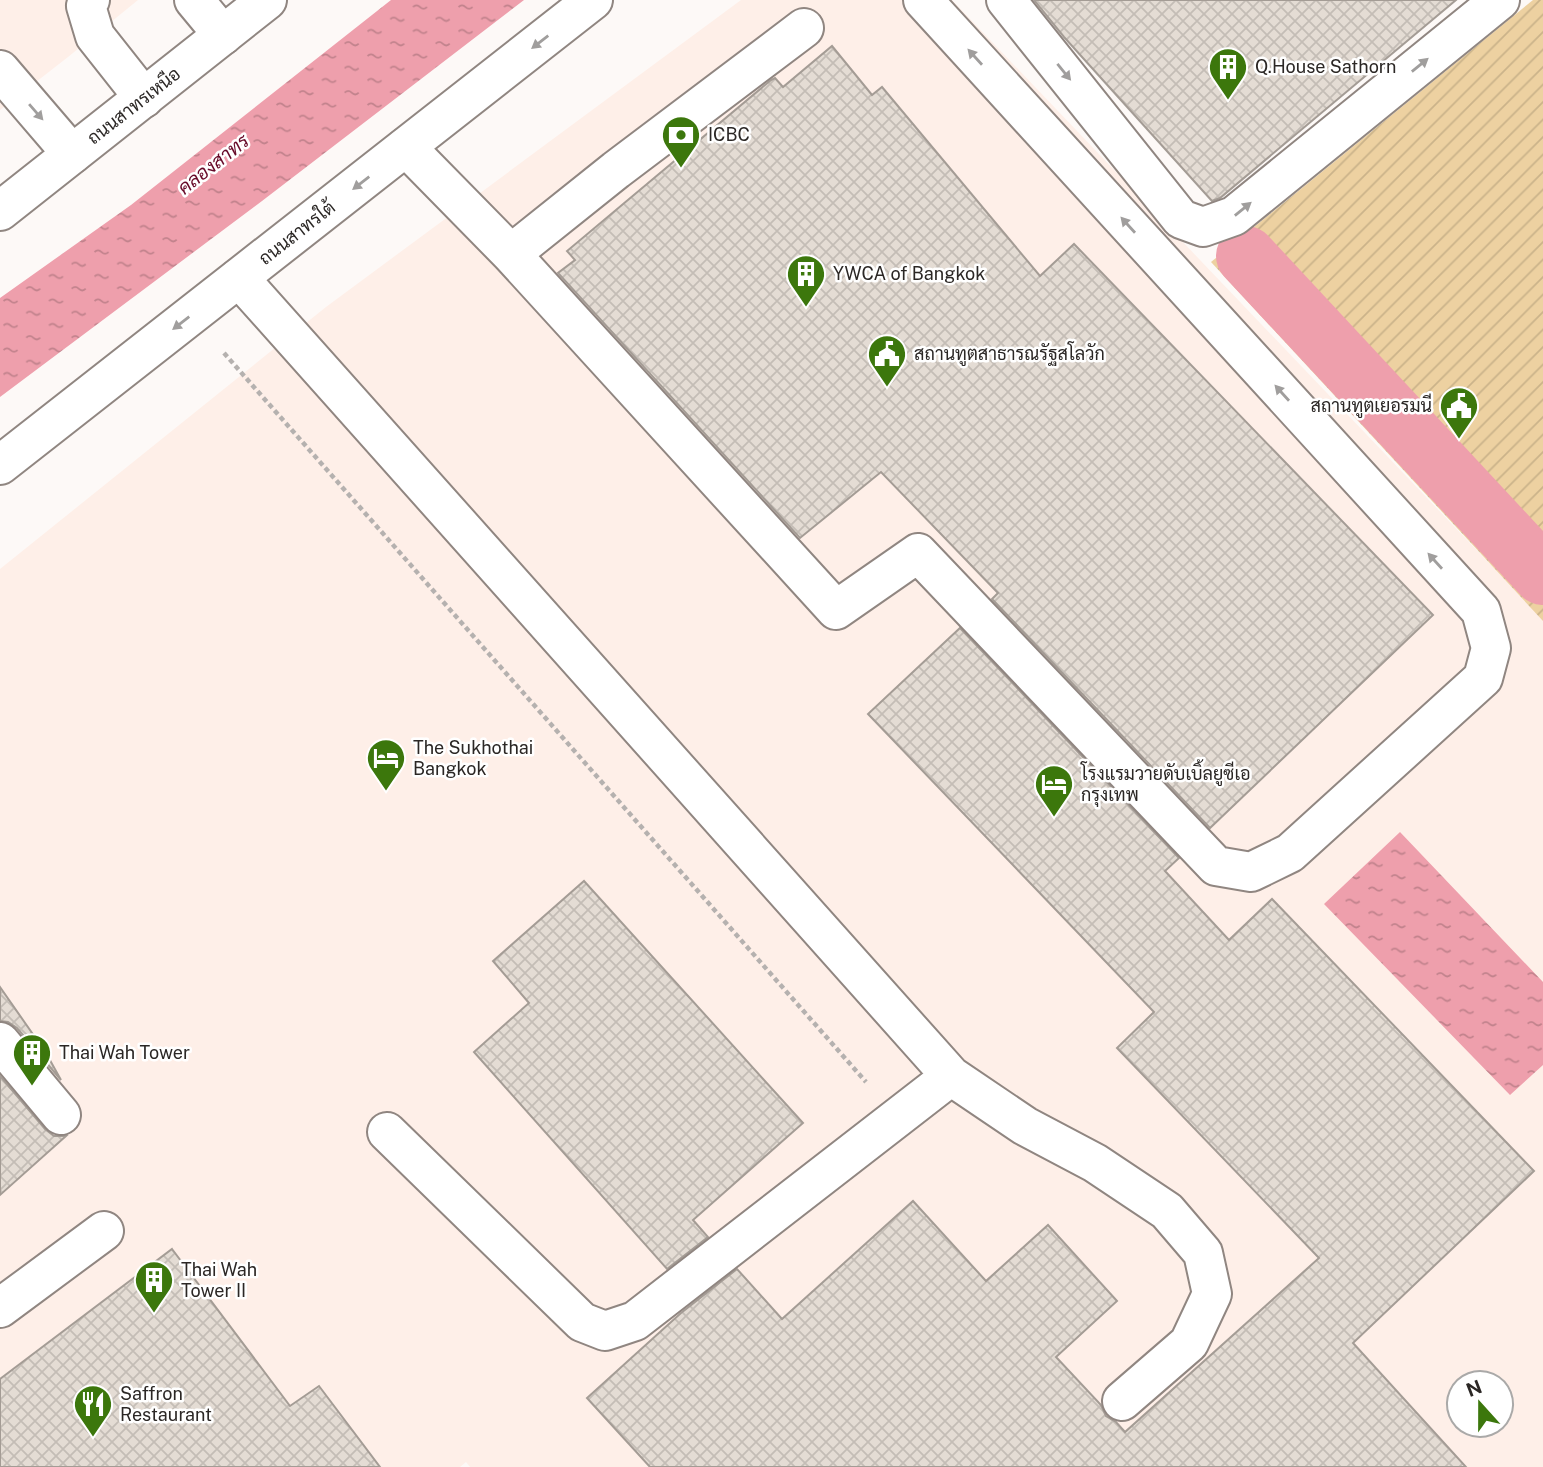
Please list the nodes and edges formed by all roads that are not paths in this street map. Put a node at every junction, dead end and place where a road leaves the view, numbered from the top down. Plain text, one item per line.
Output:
1 (90, 0) edge
2 (194, 0) edge
3 (267, 0) edge
4 (593, 0) edge
5 (923, 0) edge
6 (1006, 0) edge
7 (1500, 0) edge
8 (804, 28) dead end
9 (223, 35) junction
10 (0, 70) edge
11 (144, 97) junction
12 (406, 147) junction
13 (72, 154) junction
14 (0, 211) edge
15 (511, 254) junction
16 (239, 278) junction
17 (0, 465) edge
18 (0, 1042) edge
19 (951, 1076) junction
20 (61, 1115) dead end
21 (387, 1132) dead end
22 (104, 1231) dead end
23 (0, 1308) edge
24 (1122, 1401) dead end

1 - 11 main road
2 - 9 main road
3 - 9 main road, ถนนสาทรเหนือ
4 -> 12 main road, ถนนสาทรใต้
15 -> 5 main road
6 -> 7 main road
8 - 15 main road
9 - 11 main road, ถนนสาทรเหนือ
10 -> 13 main road
11 - 13 main road, ถนนสาทรเหนือ
12 - 15 main road
12 -> 16 main road, ถนนสาทรใต้
13 - 14 main road, ถนนสาทรเหนือ
16 -> 17 main road, ถนนสาทรใต้
16 - 19 main road
18 - 20 main road
19 - 21 main road
19 - 24 main road
22 - 23 main road

